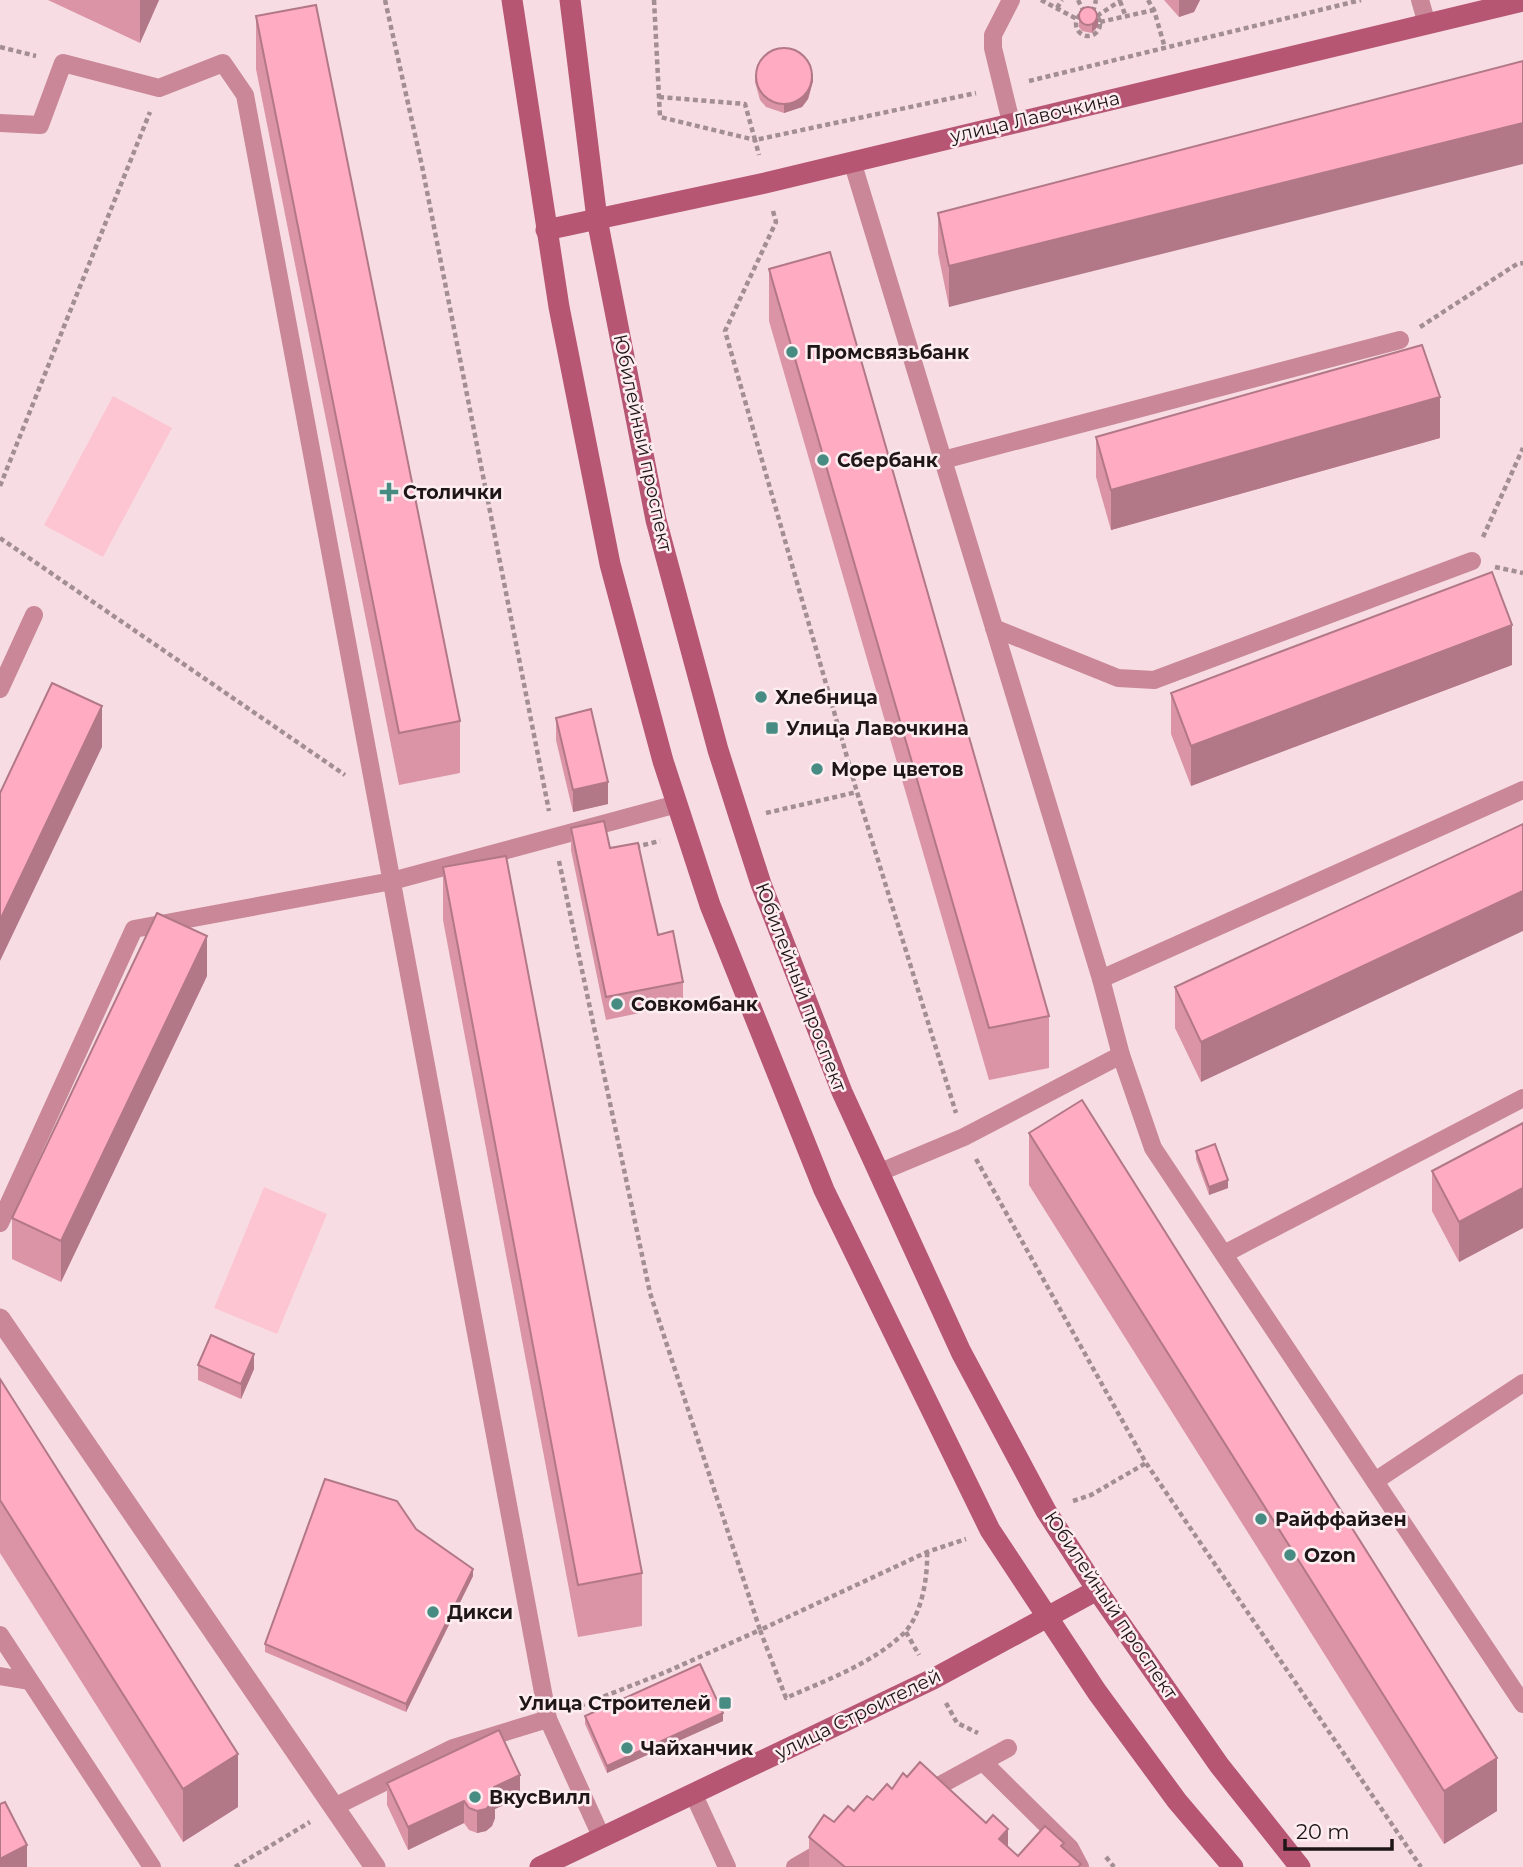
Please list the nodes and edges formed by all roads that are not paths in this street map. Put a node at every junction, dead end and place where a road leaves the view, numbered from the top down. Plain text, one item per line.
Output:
1 (512, 0) edge
2 (570, 0) edge
3 (1011, 0) edge
4 (1420, 0) edge
5 (1523, 1) edge
6 (1427, 24) junction
7 (1011, 122) junction
8 (0, 123) edge
9 (852, 161) junction
10 (597, 219) junction
11 (546, 230) junction
12 (1399, 340) road end
13 (943, 460) junction
14 (1472, 561) road end
15 (34, 615) dead end
16 (994, 628) junction
17 (0, 689) edge
18 (1523, 790) edge
19 (677, 804) junction
20 (392, 881) junction
21 (1101, 979) junction
22 (1121, 1055) junction
23 (1523, 1098) edge
24 (878, 1173) junction
25 (0, 1223) edge
26 (1224, 1254) junction
27 (0, 1319) edge
28 (1523, 1383) edge
29 (1375, 1481) junction
30 (1097, 1590) junction
31 (1048, 1616) junction
32 (0, 1635) edge
33 (0, 1676) edge
34 (29, 1681) junction
35 (1523, 1704) edge
36 (548, 1718) junction
37 (1008, 1748) dead end
38 (983, 1762) junction
39 (692, 1793) junction
40 (904, 1806) edge
41 (334, 1807) junction
42 (601, 1836) junction
43 (843, 1840) edge
44 (152, 1867) edge
45 (375, 1867) edge
46 (540, 1867) edge
47 (727, 1867) edge
48 (794, 1867) edge
49 (1080, 1867) edge
50 (1233, 1867) edge
51 (1300, 1867) edge

1 - 11 main road
2 - 10 main road, Юбилейный проспект
3 - 7 lane
4 - 6 lane
5 - 6 main road, улица Лавочкина
6 - 7 main road, улица Лавочкина
7 - 9 main road, улица Лавочкина
8 - 20 lane
9 - 10 main road, улица Лавочкина
9 - 13 lane
10 - 11 main road, улица Лавочкина
10 - 24 main road, Юбилейный проспект
11 - 19 main road
12 - 13 lane
13 - 16 lane
14 - 16 lane
15 - 17 lane
16 - 21 lane
18 - 21 lane
19 - 20 lane
19 - 31 main road
20 - 25 lane
20 - 36 lane
21 - 22 lane
22 - 24 lane
22 - 26 lane
23 - 26 lane
24 - 30 main road, Юбилейный проспект
26 - 29 lane
27 - 41 street
28 - 29 lane
29 - 35 lane
30 - 31 main road, улица Строителей
30 - 51 main road, Юбилейный проспект
31 - 39 main road, улица Строителей
31 - 50 main road
32 - 34 lane
33 - 34 lane
34 - 44 lane
36 - 41 lane
36 - 42 lane
37 - 38 lane
38 - 40 lane
38 - 49 lane
39 - 42 main road, улица Строителей
39 - 47 lane
41 - 45 street
42 - 46 main road, улица Строителей
43 - 48 lane

